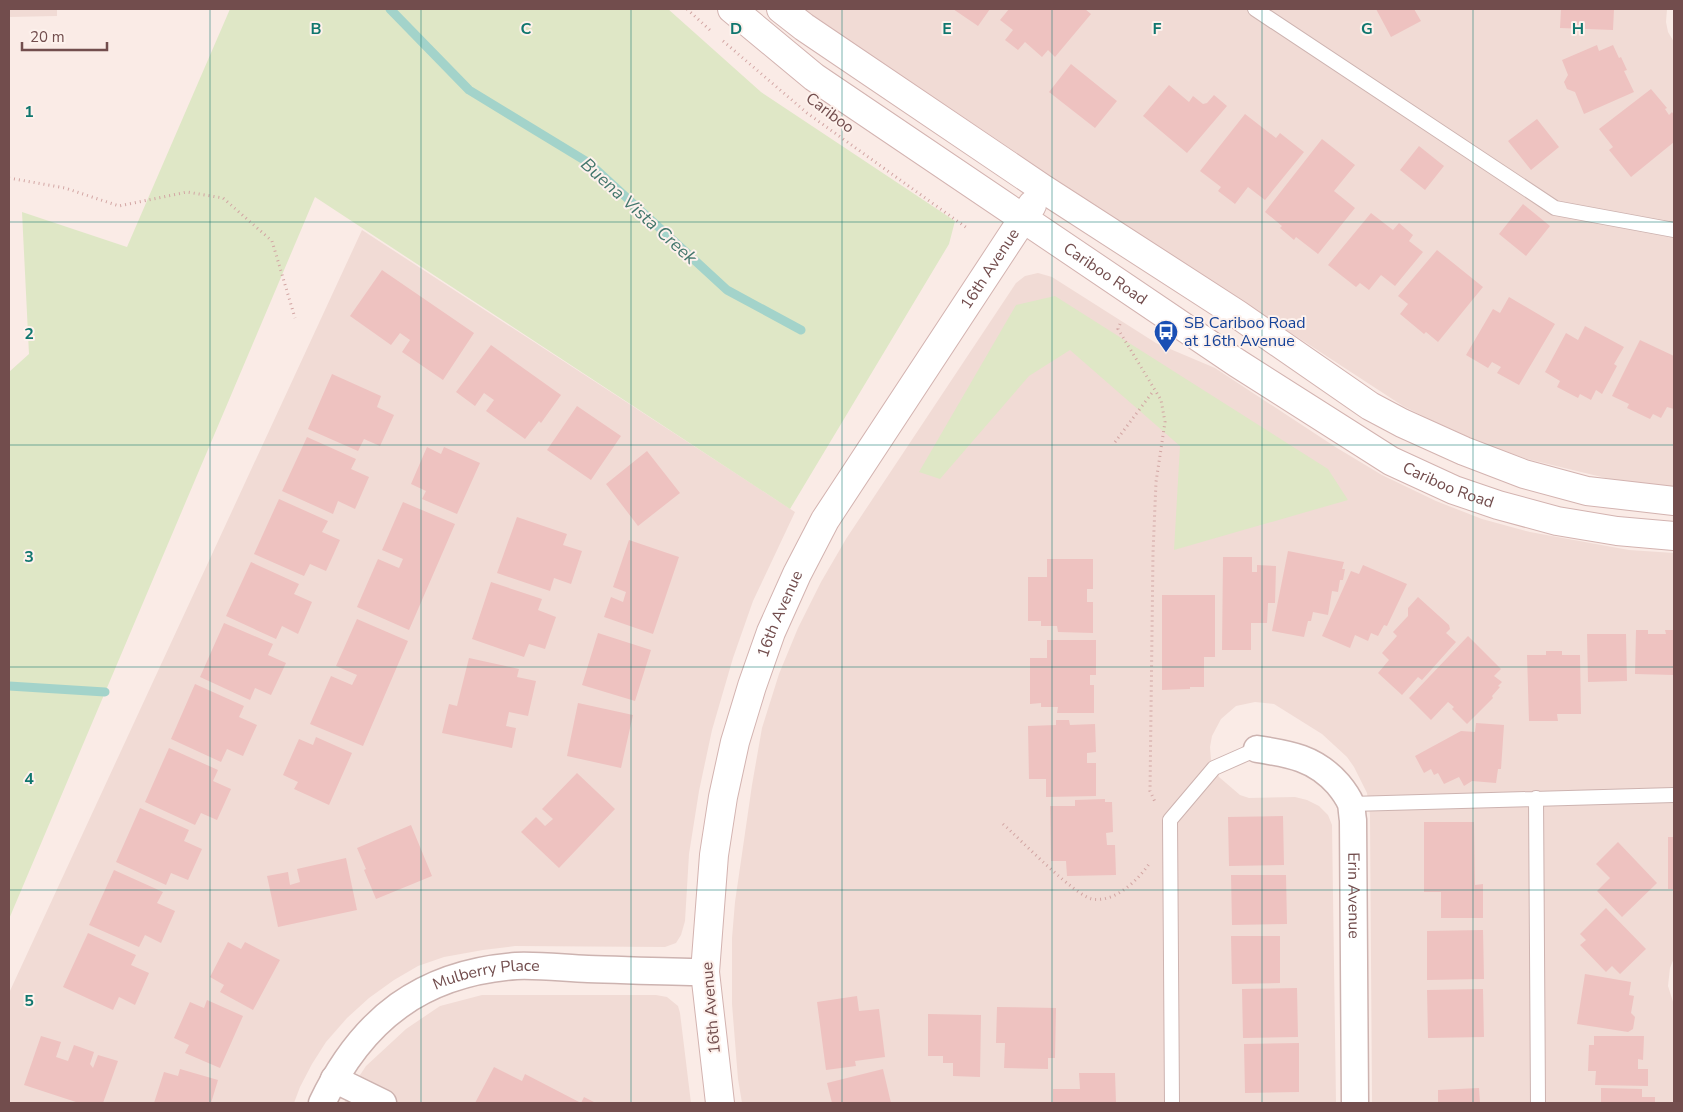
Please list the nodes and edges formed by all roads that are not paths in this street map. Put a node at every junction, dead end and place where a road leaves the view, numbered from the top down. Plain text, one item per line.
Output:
1 (732, 9) edge
2 (781, 9) edge
3 (1255, 9) edge
4 (1042, 188) junction
5 (1023, 219) junction
6 (1674, 230) edge
7 (1674, 501) edge
8 (1674, 536) edge
9 (1257, 749) joint
10 (1674, 795) edge
11 (1536, 798) junction
12 (1350, 804) junction
13 (705, 972) junction
14 (334, 1079) junction
15 (322, 1103) edge
16 (383, 1103) edge
17 (720, 1103) edge
18 (1172, 1103) edge
19 (1355, 1103) edge
20 (1538, 1103) edge

1 - 5 street, Cariboo Road
2 - 4 street
3 - 6 lane
4 - 5 street, 16th Avenue
4 - 7 street
5 - 8 street, Cariboo Road
5 - 13 street, 16th Avenue
9 - 12 street, Erin Avenue
9 - 18 lane
10 - 11 lane
11 - 12 lane
11 - 20 lane
12 - 19 street, Erin Avenue
13 - 14 street, Mulberry Place
13 - 17 street, 16th Avenue
14 - 15 street, Mulberry Place
14 - 16 street

